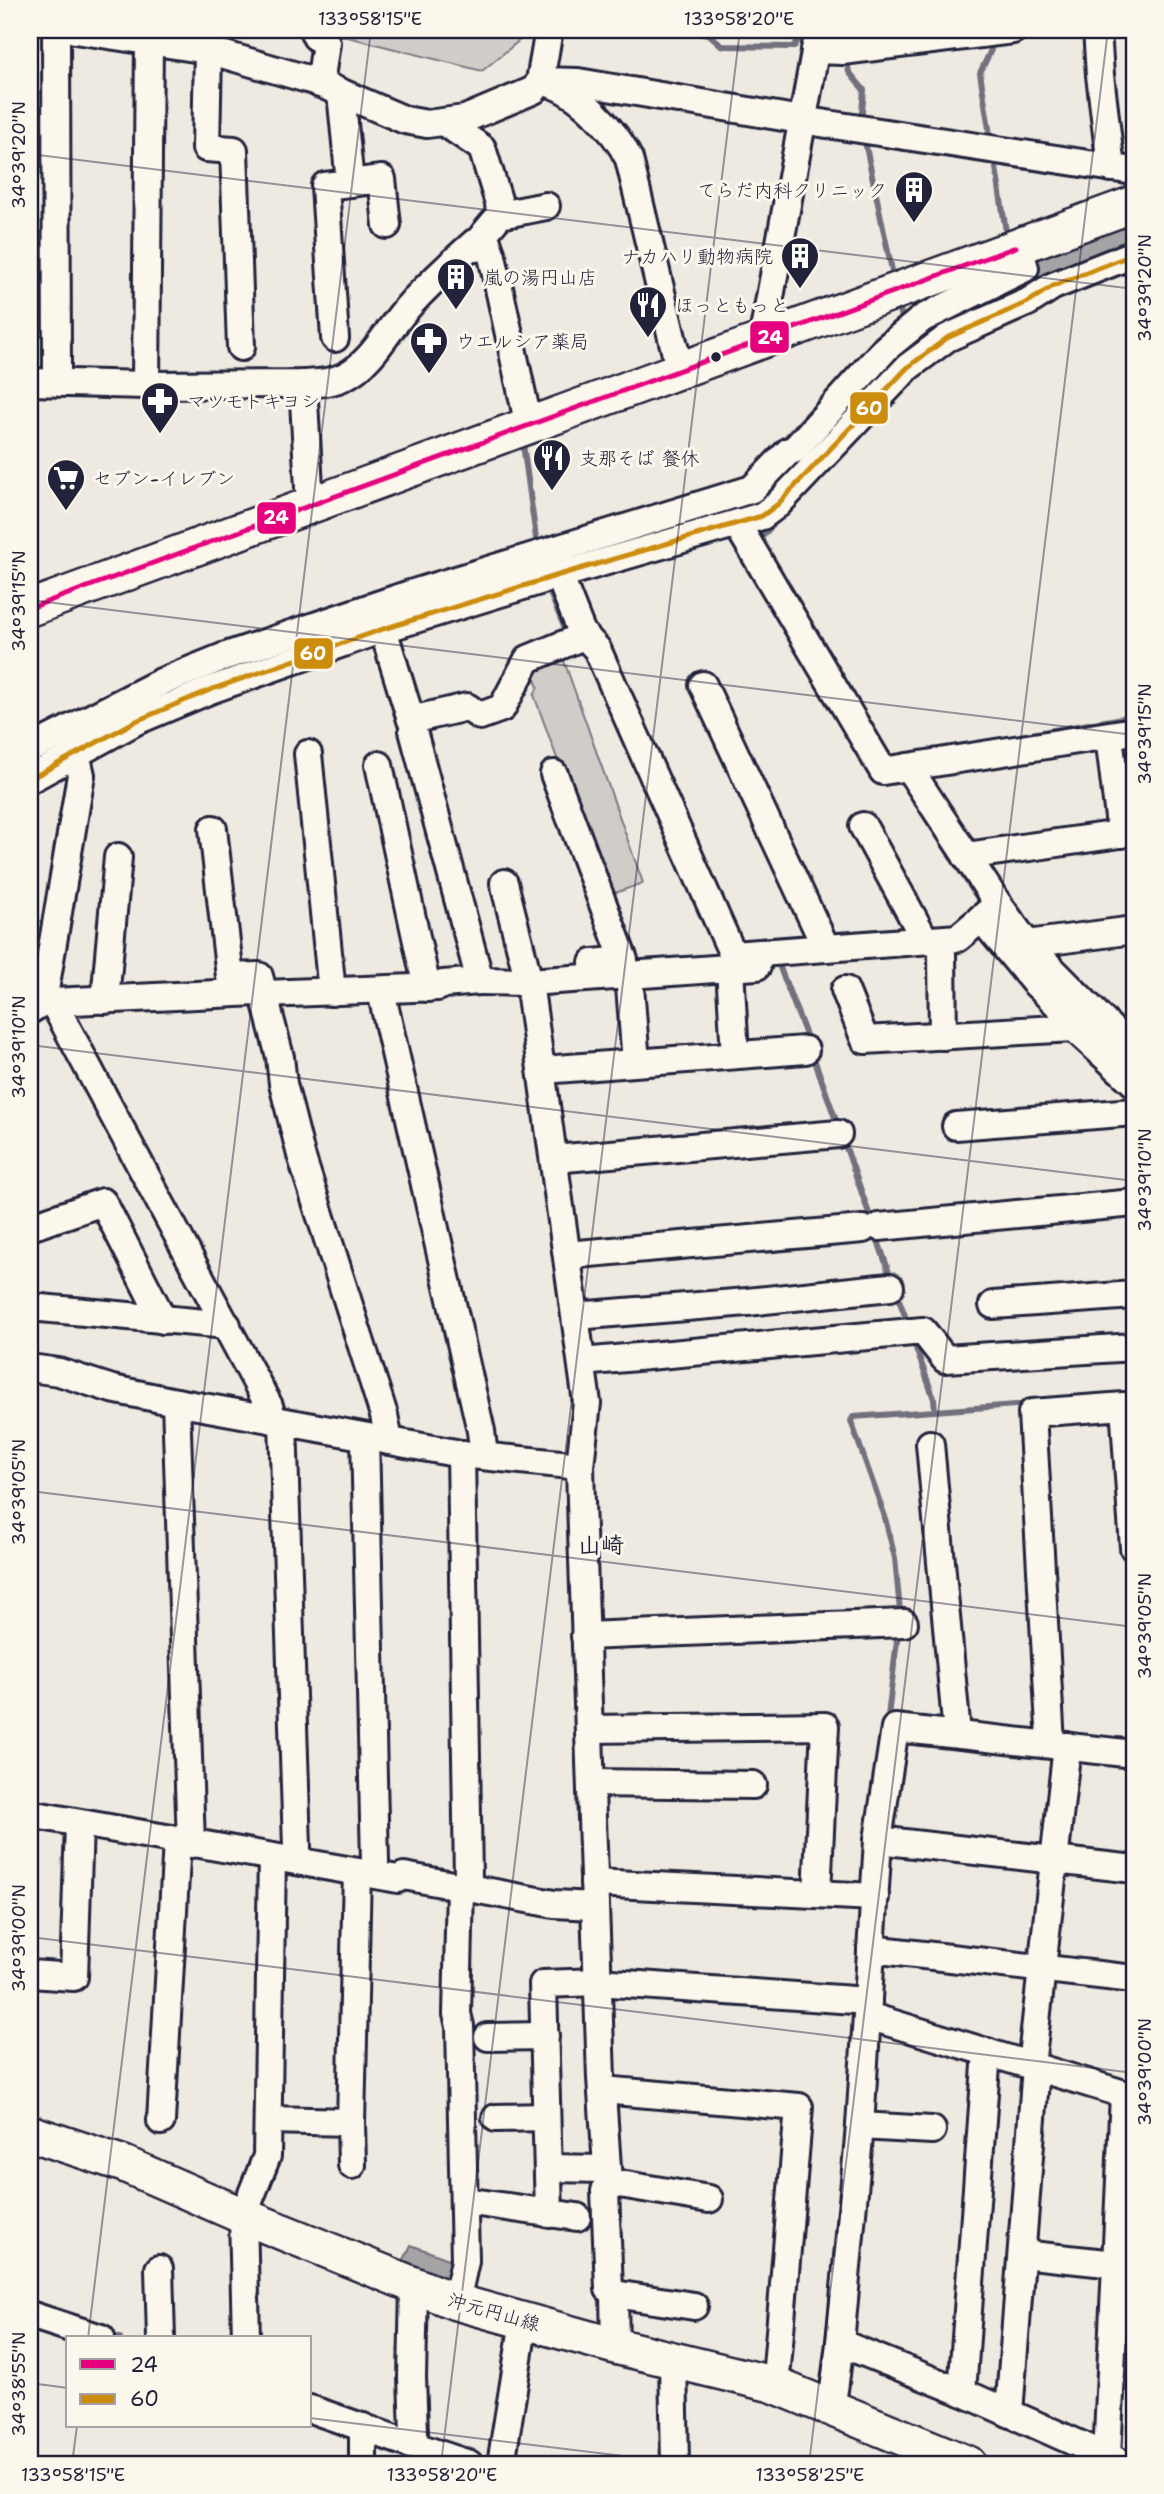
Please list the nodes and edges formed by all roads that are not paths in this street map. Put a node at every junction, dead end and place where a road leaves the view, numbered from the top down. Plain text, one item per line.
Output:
1 (56, 30) edge
2 (75, 30) edge
3 (313, 30) edge
4 (548, 30) edge
5 (1013, 30) edge
6 (1097, 30) edge
7 (817, 40) edge
8 (149, 41) junction
9 (208, 50) junction
10 (540, 81) junction
11 (331, 89) junction
12 (801, 120) junction
13 (445, 123) junction
14 (1122, 169) edge
15 (350, 183) junction
16 (1134, 204) edge
17 (546, 206) dead end
18 (500, 215) junction
19 (387, 225) dead end
20 (483, 244) junction
21 (1018, 246) junction
22 (1134, 254) edge
23 (335, 338) dead end
24 (762, 341) junction
25 (241, 347) dead end
26 (57, 371) dead end
27 (680, 371) junction
28 (146, 381) junction
29 (30, 382) edge
30 (303, 384) junction
31 (528, 426) junction
32 (310, 505) junction
33 (737, 524) junction
34 (559, 575) junction
35 (30, 608) edge
36 (383, 629) junction
37 (582, 632) junction
38 (703, 685) dead end
39 (413, 731) dead end
40 (1122, 734) edge
41 (31, 748) edge
42 (76, 754) junction
43 (308, 754) dead end
44 (379, 765) dead end
45 (898, 768) junction
46 (554, 774) dead end
47 (30, 779) edge
48 (430, 807) junction
49 (391, 816) junction
50 (863, 826) dead end
51 (213, 829) dead end
52 (1128, 833) edge
53 (966, 856) junction
54 (118, 858) dead end
55 (503, 883) dead end
56 (988, 917) junction
57 (1134, 930) edge
58 (1027, 944) junction
59 (934, 947) junction
60 (827, 948) junction
61 (730, 968) junction
62 (629, 974) junction
63 (479, 978) junction
64 (522, 978) junction
65 (426, 982) junction
66 (332, 986) junction
67 (381, 990) junction
68 (845, 990) dead end
69 (265, 994) junction
70 (106, 995) junction
71 (40, 998) edge
72 (1085, 1023) junction
73 (1125, 1032) edge
74 (943, 1035) junction
75 (805, 1050) dead end
76 (1134, 1052) edge
77 (735, 1055) junction
78 (636, 1062) junction
79 (543, 1070) junction
80 (1134, 1083) edge
81 (1134, 1112) edge
82 (956, 1126) dead end
83 (838, 1134) dead end
84 (554, 1159) junction
85 (1134, 1203) edge
86 (30, 1227) edge
87 (567, 1255) junction
88 (890, 1287) dead end
89 (1134, 1294) edge
90 (993, 1305) dead end
91 (30, 1307) edge
92 (576, 1316) junction
93 (163, 1320) junction
94 (228, 1325) junction
95 (1134, 1347) edge
96 (582, 1362) junction
97 (30, 1368) edge
98 (176, 1402) junction
99 (278, 1421) junction
100 (377, 1439) junction
101 (930, 1444) dead end
102 (473, 1455) junction
103 (574, 1465) junction
104 (1134, 1548) edge
105 (904, 1623) dead end
106 (585, 1636) junction
107 (589, 1729) junction
108 (957, 1734) junction
109 (1059, 1745) junction
110 (1134, 1754) edge
111 (591, 1783) junction
112 (753, 1785) dead end
113 (30, 1814) edge
114 (79, 1824) junction
115 (188, 1838) junction
116 (878, 1840) junction
117 (297, 1847) dead end
118 (272, 1857) junction
119 (1054, 1860) junction
120 (366, 1867) junction
121 (1134, 1869) edge
122 (464, 1883) junction
123 (817, 1894) junction
124 (875, 1897) junction
125 (590, 1900) junction
126 (872, 1949) junction
127 (1042, 1968) junction
128 (30, 1973) edge
129 (1134, 1979) edge
130 (591, 1983) junction
131 (868, 2008) junction
132 (545, 2036) junction
133 (488, 2037) dead end
134 (987, 2052) junction
135 (1034, 2066) junction
136 (602, 2090) junction
137 (1129, 2095) edge
138 (30, 2112) edge
139 (547, 2117) junction
140 (496, 2118) dead end
141 (30, 2120) edge
142 (268, 2120) junction
143 (161, 2121) dead end
144 (351, 2122) junction
145 (860, 2126) junction
146 (932, 2130) dead end
147 (30, 2133) edge
148 (352, 2165) dead end
149 (548, 2168) junction
150 (602, 2172) junction
151 (709, 2199) dead end
152 (464, 2201) junction
153 (246, 2208) junction
154 (549, 2214) junction
155 (578, 2217) dead end
156 (1022, 2254) junction
157 (1115, 2264) junction
158 (159, 2269) dead end
159 (414, 2287) junction
160 (458, 2294) junction
161 (614, 2294) junction
162 (694, 2306) dead end
163 (30, 2315) edge
164 (524, 2321) junction
165 (95, 2336) edge
166 (161, 2336) edge
167 (246, 2336) edge
168 (615, 2336) junction
169 (840, 2347) junction
170 (673, 2360) junction
171 (775, 2376) junction
172 (962, 2392) junction
173 (831, 2398) junction
174 (312, 2410) edge
175 (1009, 2413) junction
176 (372, 2431) junction
177 (412, 2439) junction
178 (1113, 2461) edge
179 (501, 2463) edge
180 (363, 2464) edge
181 (381, 2464) edge
182 (469, 2464) edge
183 (675, 2464) edge
184 (968, 2464) edge

1 - 26 street
2 - 8 street
3 - 11 street
4 - 10 street
5 - 7 street
6 - 14 street
7 - 12 street
8 - 9 street
8 - 28 street
9 - 11 street
9 - 25 street
10 - 12 street
10 - 13 street
10 - 27 street
11 - 13 street
11 - 15 street
12 - 14 street
12 - 24 street
13 - 18 street
15 - 19 street
15 - 23 street
16 - 21 main road
17 - 18 street
18 - 20 street
20 - 30 street
20 - 31 street
21 - 24 main road
21 - 41 street
22 - 33 street
24 - 27 main road
27 - 31 main road
28 - 29 street
28 - 30 street
30 - 32 street
31 - 32 main road
32 - 35 main road
33 - 34 street
33 - 45 street
34 - 36 street
34 - 37 street
36 - 37 street
36 - 42 street
37 - 60 street
38 - 60 street
39 - 48 street
40 - 45 street
40 - 52 street
42 - 47 street
42 - 71 street
43 - 66 street
44 - 49 street
45 - 53 street
46 - 64 street
48 - 49 street
48 - 63 street
49 - 65 street
50 - 59 street
51 - 69 street
52 - 53 street
53 - 56 street
54 - 70 street
55 - 64 street
56 - 58 street
56 - 59 street
56 - 72 street
57 - 58 street
58 - 72 street
59 - 60 street
59 - 61 street
59 - 74 street
61 - 62 street
61 - 77 street
62 - 64 street
62 - 78 street
63 - 64 street
63 - 65 street
64 - 79 street
65 - 67 street
66 - 67 street
66 - 69 street
67 - 102 street
68 - 74 street
69 - 70 street
69 - 100 street
70 - 71 street
71 - 94 street
72 - 73 street
72 - 74 street
72 - 80 street
73 - 76 street
75 - 77 street
77 - 78 street
78 - 79 street
79 - 84 street
81 - 82 street
83 - 84 street
84 - 87 street
85 - 87 street
86 - 93 street
87 - 92 street
88 - 92 street
89 - 90 street
91 - 93 street
92 - 96 street
93 - 94 street
94 - 99 street
95 - 96 street
96 - 103 street
97 - 98 street
98 - 99 street
98 - 115 street
99 - 100 street
99 - 117 street
100 - 102 street
100 - 120 street
101 - 108 street
102 - 103 street
102 - 122 street
103 - 106 street
104 - 109 street
105 - 106 street
106 - 107 street
107 - 111 street
107 - 123 street
108 - 109 street
108 - 116 street
109 - 110 street
109 - 119 street
111 - 112 street
111 - 125 street
113 - 114 street
114 - 115 street
114 - 128 street
115 - 118 street
115 - 143 street
116 - 119 street
116 - 124 street
118 - 120 street
118 - 142 street
119 - 121 street
119 - 127 street
120 - 122 street
120 - 144 street
122 - 125 street
122 - 152 street
123 - 124 street
123 - 125 street
124 - 126 street
125 - 130 street
126 - 127 street
126 - 131 street
127 - 129 street
127 - 135 street
130 - 131 street
130 - 132 street
130 - 136 street
131 - 134 street
131 - 145 street
132 - 133 street
132 - 139 street
134 - 135 street
134 - 172 street
135 - 137 street
135 - 156 street
136 - 150 street
136 - 171 street
137 - 157 street
138 - 141 street
139 - 140 street
139 - 149 street
142 - 144 street
142 - 153 street
144 - 148 street
145 - 146 street
145 - 169 street
147 - 153 main road, 沖元円山線
149 - 150 street
149 - 154 street
150 - 151 street
150 - 161 street
152 - 154 street
152 - 160 street
153 - 159 main road, 沖元円山線
153 - 167 street
154 - 155 street
156 - 157 street
156 - 175 street
157 - 178 street
158 - 166 street
159 - 160 main road, 沖元円山線
159 - 177 street
160 - 164 main road, 沖元円山線
161 - 162 street
161 - 168 street
163 - 165 street
164 - 168 main road, 沖元円山線
164 - 179 street
168 - 170 main road, 沖元円山線
169 - 172 street
169 - 173 street
170 - 171 main road, 沖元円山線
170 - 183 street
171 - 173 main road, 沖元円山線
172 - 175 street
173 - 184 main road, 沖元円山線
174 - 176 street
175 - 178 street
176 - 177 street
176 - 180 street
176 - 181 street
177 - 182 street

